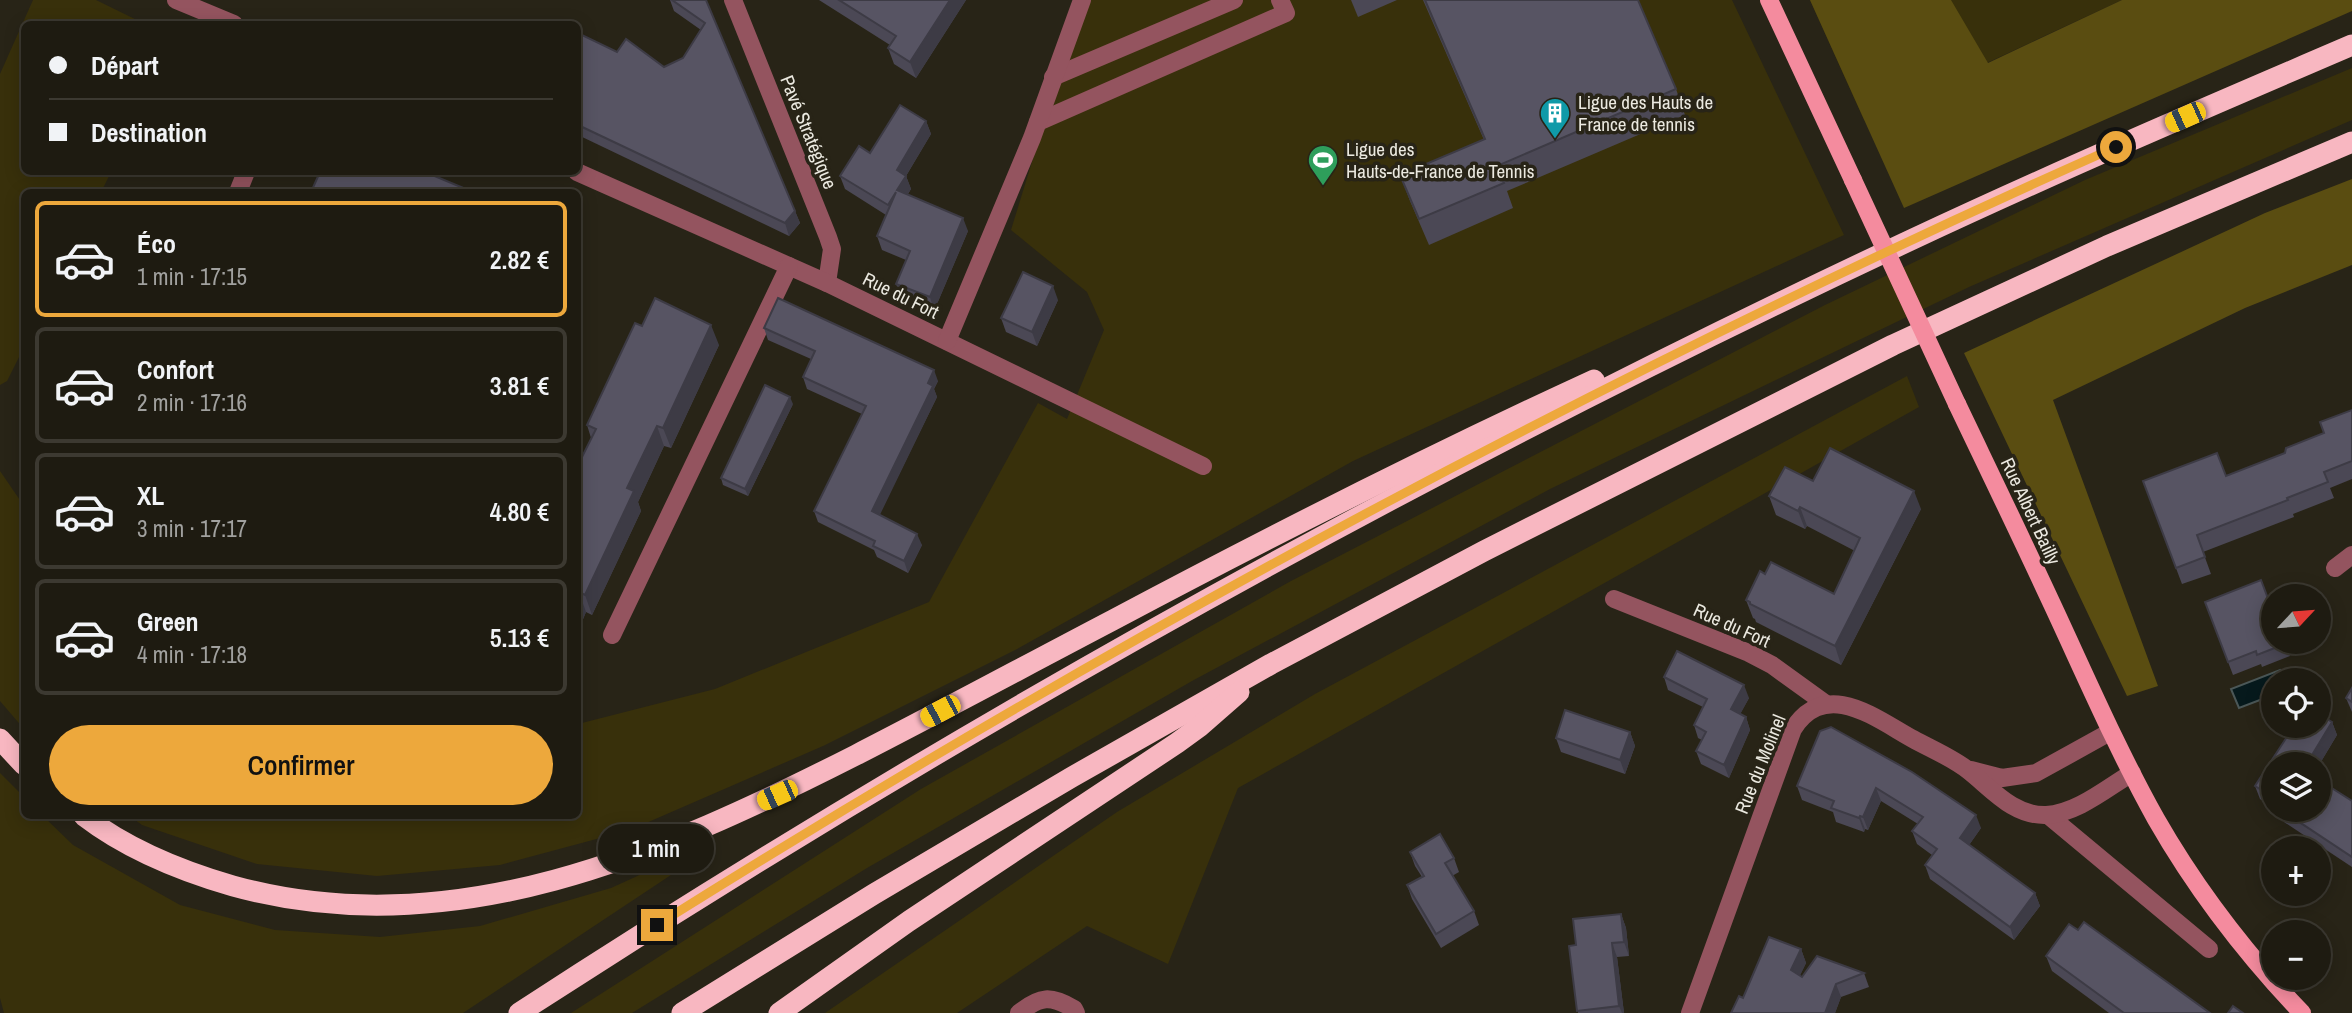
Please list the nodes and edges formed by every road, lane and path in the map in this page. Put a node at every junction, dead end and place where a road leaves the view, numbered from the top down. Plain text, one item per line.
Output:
1 (176, 0) edge
2 (733, 0) edge
3 (1082, 0) edge
4 (1234, 0) edge
5 (1280, 0) edge
6 (1769, 0) edge
7 (227, 21) edge
8 (2352, 45) edge
9 (1053, 77) junction
10 (1038, 122) junction
11 (2352, 142) edge
12 (581, 174) edge
13 (789, 266) junction
14 (827, 283) junction
15 (1761, 312) junction
16 (947, 341) junction
17 (1203, 466) dead end
18 (2352, 555) edge
19 (2335, 568) dead end
20 (1614, 599) dead end
21 (612, 635) dead end
22 (1271, 664) junction
23 (1826, 704) junction
24 (2110, 732) junction
25 (0, 739) edge
26 (21, 762) edge
27 (1967, 769) junction
28 (2132, 773) junction
29 (2048, 815) junction
30 (88, 819) edge
31 (2209, 949) dead end
32 (519, 1013) edge
33 (682, 1013) edge
34 (779, 1013) edge
35 (1019, 1013) edge
36 (1076, 1013) edge
37 (1690, 1013) edge
38 (2302, 1013) edge

1 - 7 street
2 - 14 street, Pavé Stratégique
3 - 9 street
4 - 9 street
5 - 10 street
6 - 24 main road, Rue Albert Bailly, bridge
8 - 15 highway
9 - 10 street
10 - 16 street
11 - 22 highway
12 - 13 street, Rue du Fort
13 - 14 street, Rue du Fort
13 - 21 street
14 - 16 street, Rue du Fort
15 - 30 highway
15 - 32 highway
16 - 17 street, Rue du Fort
18 - 19 street
20 - 23 street, Rue du Fort
22 - 33 highway
22 - 34 highway
23 - 27 street
23 - 37 street, Rue du Molinel
24 - 27 street
24 - 28 main road, Rue Albert Bailly
25 - 26 highway
27 - 29 street
28 - 29 street
28 - 38 main road, Rue Albert Bailly
29 - 31 street
35 - 36 street

